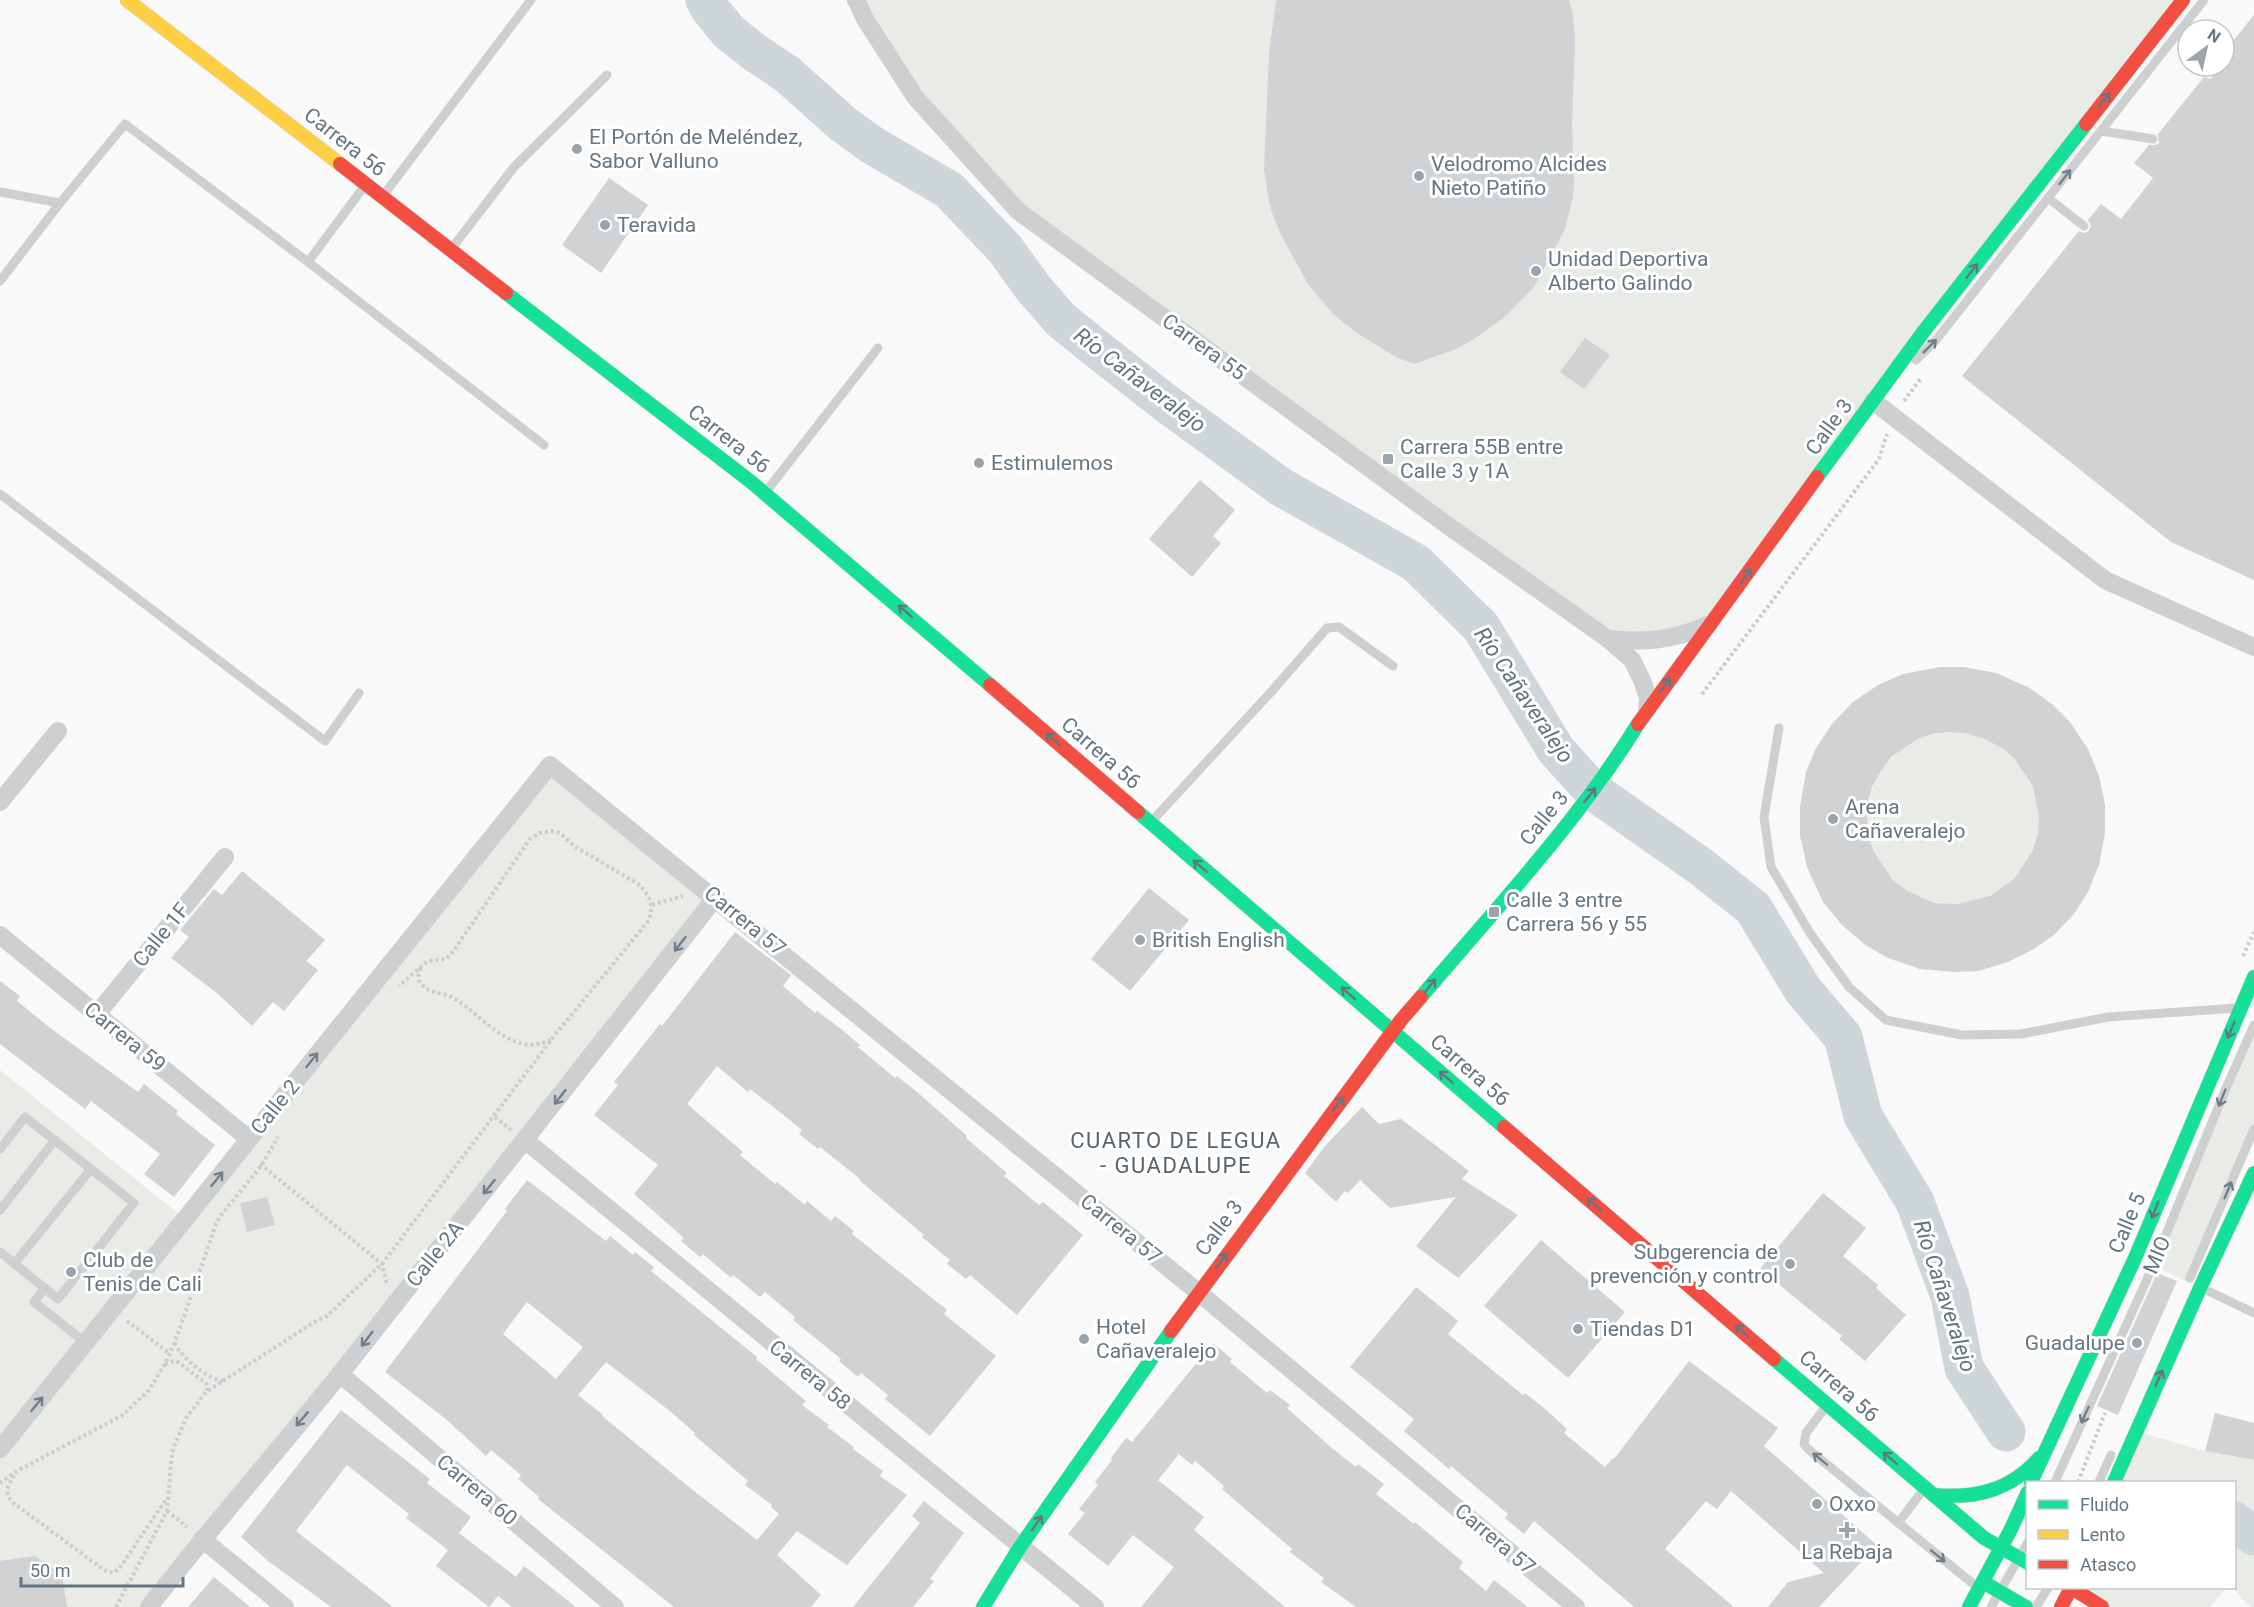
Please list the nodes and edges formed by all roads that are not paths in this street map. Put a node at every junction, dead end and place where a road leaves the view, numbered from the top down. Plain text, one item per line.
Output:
1 (127, 0) edge
2 (531, 0) edge
3 (856, 0) edge
4 (2182, 0) edge
5 (2204, 0) edge
6 (2194, 18) edge
7 (2176, 42) edge
8 (607, 75) dead end
9 (2101, 131) junction
10 (2153, 139) dead end
11 (366, 184) junction
12 (0, 192) edge
13 (382, 197) junction
14 (2048, 198) junction
15 (60, 203) junction
16 (2084, 226) dead end
17 (451, 250) junction
18 (308, 262) junction
19 (0, 281) edge
20 (878, 348) dead end
21 (1873, 401) junction
22 (544, 445) dead end
23 (0, 494) edge
24 (765, 494) junction
25 (1711, 623) junction
26 (1608, 639) junction
27 (2254, 647) edge
28 (1393, 666) dead end
29 (359, 693) dead end
30 (1647, 709) junction
31 (1779, 728) dead end
32 (57, 731) dead end
33 (550, 765) joint
34 (0, 802) edge
35 (1150, 823) junction
36 (225, 857) dead end
37 (716, 897) junction
38 (0, 935) edge
39 (2254, 977) edge
40 (2240, 1008) junction
41 (97, 1014) junction
42 (2254, 1025) edge
43 (1393, 1031) junction
44 (2254, 1129) edge
45 (249, 1139) junction
46 (55, 1140) junction
47 (526, 1141) junction
48 (0, 1149) edge
49 (91, 1168) junction
50 (2254, 1173) edge
51 (0, 1210) edge
52 (0, 1252) edge
53 (14, 1264) junction
54 (2200, 1287) junction
55 (45, 1288) junction
56 (1198, 1292) junction
57 (2184, 1293) dead end
58 (2254, 1313) edge
59 (86, 1343) junction
60 (340, 1374) junction
61 (1827, 1405) junction
62 (2047, 1447) junction
63 (0, 1449) edge
64 (2113, 1451) dead end
65 (2031, 1481) edge
66 (2055, 1481) edge
67 (2099, 1481) edge
68 (2115, 1481) edge
69 (1929, 1492) junction
70 (2026, 1495) edge
71 (1898, 1523) junction
72 (202, 1539) junction
73 (1020, 1547) junction
74 (2001, 1548) junction
75 (2023, 1561) edge
76 (1981, 1585) junction
77 (2047, 1589) edge
78 (2071, 1589) edge
79 (2075, 1589) edge
80 (2000, 1592) junction
81 (150, 1607) edge
82 (285, 1607) edge
83 (615, 1607) edge
84 (983, 1607) edge
85 (1095, 1607) edge
86 (1576, 1607) edge
87 (1969, 1607) edge
88 (1992, 1607) edge
89 (2026, 1607) edge
90 (2036, 1607) edge
91 (2061, 1607) edge
92 (2102, 1607) edge

1 - 11 street, Carrera 56
2 - 13 lane
3 - 26 street, Carrera 55
21 -> 4 street, Calle 3
5 - 6 lane
7 - 9 lane
8 - 17 lane
9 - 10 lane
14 -> 9 lane
11 - 13 street, Carrera 56
11 - 18 lane
12 - 15 lane
13 - 17 street, Carrera 56
14 - 16 lane
21 -> 14 lane
15 - 18 lane
15 - 19 lane
17 - 24 street, Carrera 56
18 - 22 lane
20 - 24 lane
25 -> 21 street, Calle 3
21 - 27 street
23 - 29 lane
35 -> 24 street, Carrera 56
25 - 26 street
30 -> 25 street, Calle 3
26 - 30 street, Carrera 55
28 - 35 lane
43 -> 30 street, Calle 3
31 - 40 lane
32 - 34 street
33 - 37 street, Carrera 57
45 -> 33 street, Calle 2
43 -> 35 street, Carrera 56
36 - 41 street, Calle 1F
37 -> 47 street, Calle 2A
37 - 56 street, Carrera 57
38 - 41 street, Carrera 59
39 - 40 street, Calle 5
40 -> 62 street, Calle 5
41 - 45 street, Carrera 59
42 -> 66 lane, MIO
56 -> 43 street, Calle 3
61 -> 43 street, Carrera 56
57 -> 44 lane, MIO
59 -> 45 street, Calle 2
46 - 48 lane
46 - 49 lane
46 - 51 lane
47 -> 60 street, Calle 2A
47 - 73 street, Carrera 58
49 - 53 lane
49 - 55 lane
50 - 54 street
52 - 53 lane
53 - 55 lane
54 - 58 lane
68 -> 54 street
55 - 59 lane
73 -> 56 street, Calle 3
56 - 86 street, Carrera 57
63 -> 59 street, Calle 2
60 -> 72 street, Calle 2A
60 - 83 street, Carrera 60
69 -> 61 street, Carrera 56
71 -> 61 lane
62 - 65 street, Calle 5
62 - 69 street
64 - 67 lane
69 - 71 lane
69 - 74 street, Carrera 56
70 - 74 street
71 -> 76 lane
72 - 81 street, Calle 2A
72 - 82 street
73 - 84 street, Calle 3
73 - 85 street, Carrera 58
74 - 75 street, Carrera 56
74 - 76 street
75 - 80 lane
76 - 80 street
76 - 87 street
77 - 90 lane
78 - 91 street
79 - 92 street
80 - 88 lane
80 - 89 street

